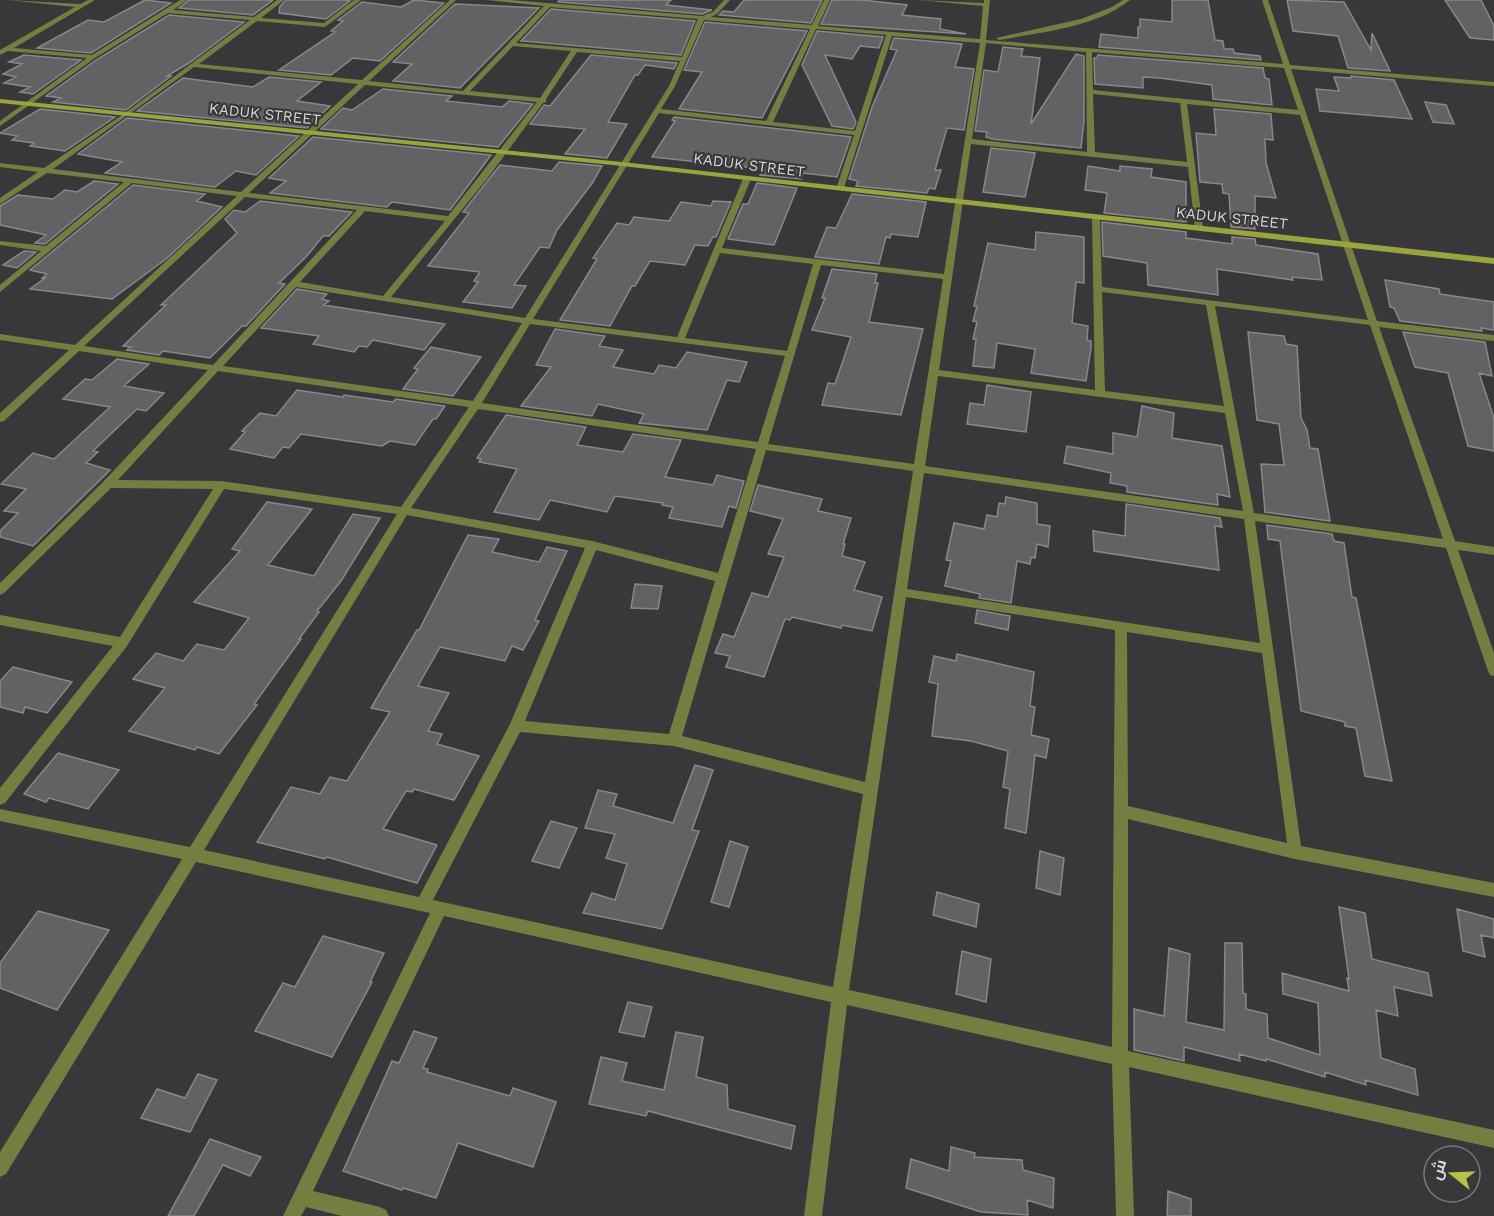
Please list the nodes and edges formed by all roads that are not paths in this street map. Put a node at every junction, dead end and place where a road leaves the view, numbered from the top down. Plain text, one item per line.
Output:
1 (10, 0) edge
2 (92, 0) edge
3 (184, 0) edge
4 (281, 0) edge
5 (358, 0) edge
6 (453, 0) edge
7 (490, 0) edge
8 (726, 0) edge
9 (827, 0) edge
10 (920, 0) edge
11 (1127, 0) edge
12 (1265, 0) edge
13 (987, 2) edge
14 (548, 5) junction
15 (80, 6) junction
16 (167, 11) junction
17 (702, 18) junction
18 (255, 19) junction
19 (815, 27) junction
20 (890, 33) junction
21 (983, 41) junction
22 (510, 44) junction
23 (8, 48) junction
24 (576, 49) junction
25 (1089, 50) junction
26 (0, 53) edge
27 (93, 57) junction
28 (684, 59) junction
29 (192, 65) junction
30 (1288, 67) junction
31 (364, 82) junction
32 (1494, 84) edge
33 (466, 92) junction
34 (1090, 92) junction
35 (0, 101) edge
36 (544, 101) junction
37 (1183, 101) junction
38 (28, 104) junction
39 (657, 111) junction
40 (1303, 113) junction
41 (127, 114) junction
42 (768, 123) junction
43 (0, 124) edge
44 (309, 133) junction
45 (856, 133) junction
46 (968, 141) junction
47 (505, 153) junction
48 (1091, 154) junction
49 (622, 164) junction
50 (0, 165) edge
51 (1191, 165) junction
52 (43, 171) junction
53 (747, 179) junction
54 (130, 181) junction
55 (840, 189) junction
56 (242, 195) junction
57 (0, 202) edge
58 (959, 202) junction
59 (363, 209) junction
60 (1096, 217) junction
61 (450, 219) junction
62 (1198, 228) junction
63 (0, 243) edge
64 (1346, 244) junction
65 (48, 249) junction
66 (718, 250) junction
67 (1494, 261) edge
68 (818, 262) junction
69 (948, 277) junction
70 (293, 284) junction
71 (0, 289) edge
72 (1098, 289) junction
73 (385, 299) junction
74 (1210, 303) junction
75 (527, 321) junction
76 (1374, 325) junction
77 (0, 337) edge
78 (1494, 338) edge
79 (680, 340) junction
80 (76, 348) junction
81 (791, 354) junction
82 (216, 368) junction
83 (933, 372) junction
84 (1100, 394) junction
85 (475, 406) junction
86 (1229, 410) junction
87 (0, 419) edge
88 (763, 446) junction
89 (919, 469) junction
90 (108, 484) junction
91 (221, 485) junction
92 (404, 511) junction
93 (1249, 516) junction
94 (592, 545) junction
95 (1450, 545) junction
96 (1494, 551) edge
97 (720, 578) junction
98 (0, 590) edge
99 (900, 592) junction
100 (0, 621) edge
101 (1121, 627) junction
102 (123, 644) junction
103 (1267, 649) junction
104 (1494, 670) edge
105 (516, 726) junction
106 (674, 740) junction
107 (870, 789) junction
108 (0, 799) edge
109 (1120, 811) junction
110 (0, 815) edge
111 (1294, 852) junction
112 (192, 854) junction
113 (1494, 890) edge
114 (423, 904) junction
115 (440, 908) junction
116 (840, 996) junction
117 (1120, 1057) junction
118 (1494, 1139) edge
119 (0, 1168) edge
120 (301, 1197) junction
121 (292, 1216) edge
122 (380, 1216) edge
123 (813, 1216) edge
124 (1125, 1216) edge

1 - 15 street
2 - 15 street
3 - 16 street
4 - 18 street
5 - 18 street
6 - 31 street
7 - 14 street
8 - 17 street
9 - 19 street
10 - 13 street
11 - 21 street
12 - 30 street
13 - 21 street
14 - 17 street
14 - 22 street
15 - 23 street
16 - 18 street
16 - 27 street
17 - 19 street
17 - 28 street
18 - 29 street
19 - 20 street
19 - 42 street
20 - 21 street
20 - 45 street
21 - 25 street
21 - 46 street
22 - 24 street
22 - 33 street
23 - 26 street
23 - 27 street
24 - 28 street
24 - 36 street
25 - 30 street
25 - 34 street
27 - 38 street
28 - 39 street
29 - 31 street
29 - 41 street
30 - 32 street
30 - 40 street
31 - 33 street
31 - 44 street
33 - 36 street
34 - 37 street
34 - 48 street
35 - 38 street, KADUK STREET
36 - 47 street
37 - 40 street
37 - 51 street
38 - 41 street, KADUK STREET
38 - 43 street
39 - 42 street
39 - 49 street
40 - 64 street
41 - 44 street, KADUK STREET
41 - 52 street
42 - 45 street
44 - 47 street, KADUK STREET
44 - 56 street
45 - 55 street
46 - 48 street
46 - 58 street
47 - 49 street, KADUK STREET
47 - 61 street
48 - 51 street
49 - 53 street, KADUK STREET
49 - 75 street
50 - 52 street
51 - 62 street
52 - 54 street
52 - 57 street
53 - 55 street, KADUK STREET
53 - 66 street
54 - 56 street
54 - 65 street
55 - 58 street, KADUK STREET
56 - 59 street
56 - 80 street
58 - 60 street, KADUK STREET
58 - 69 street
59 - 61 street
59 - 70 street
60 - 62 street, KADUK STREET
60 - 72 street
61 - 73 street
62 - 64 street, KADUK STREET
63 - 65 street
64 - 67 street, KADUK STREET
64 - 76 street
65 - 71 street
66 - 68 street
66 - 79 street
68 - 69 street
68 - 81 street
69 - 83 street
70 - 73 street
70 - 82 street
72 - 74 street
72 - 84 street
73 - 75 street
74 - 76 street
74 - 86 street
75 - 79 street
75 - 85 street
76 - 78 street
76 - 95 street
77 - 80 street
79 - 81 street
80 - 82 street
80 - 87 street
81 - 88 street
82 - 85 street
82 - 90 street
83 - 84 street
83 - 89 street
84 - 86 street
85 - 88 street
85 - 92 street
86 - 93 street
88 - 89 street
88 - 97 street
89 - 93 street
89 - 99 street
90 - 91 street
90 - 98 street
91 - 92 street
91 - 102 street
92 - 94 street
92 - 112 street
93 - 95 street
93 - 103 street
94 - 97 street
94 - 105 street
95 - 96 street
95 - 104 street
97 - 106 street
99 - 101 street
99 - 107 street
100 - 102 street
101 - 103 street
101 - 109 street
102 - 108 street
103 - 111 street
105 - 106 street
105 - 114 street
106 - 107 street
107 - 116 street
109 - 111 street
109 - 117 street
110 - 112 street
111 - 113 street
112 - 114 street
112 - 119 street
114 - 115 street
115 - 116 street
115 - 120 street
116 - 117 street
116 - 123 street
117 - 118 street
117 - 124 street
120 - 121 street
120 - 122 street

